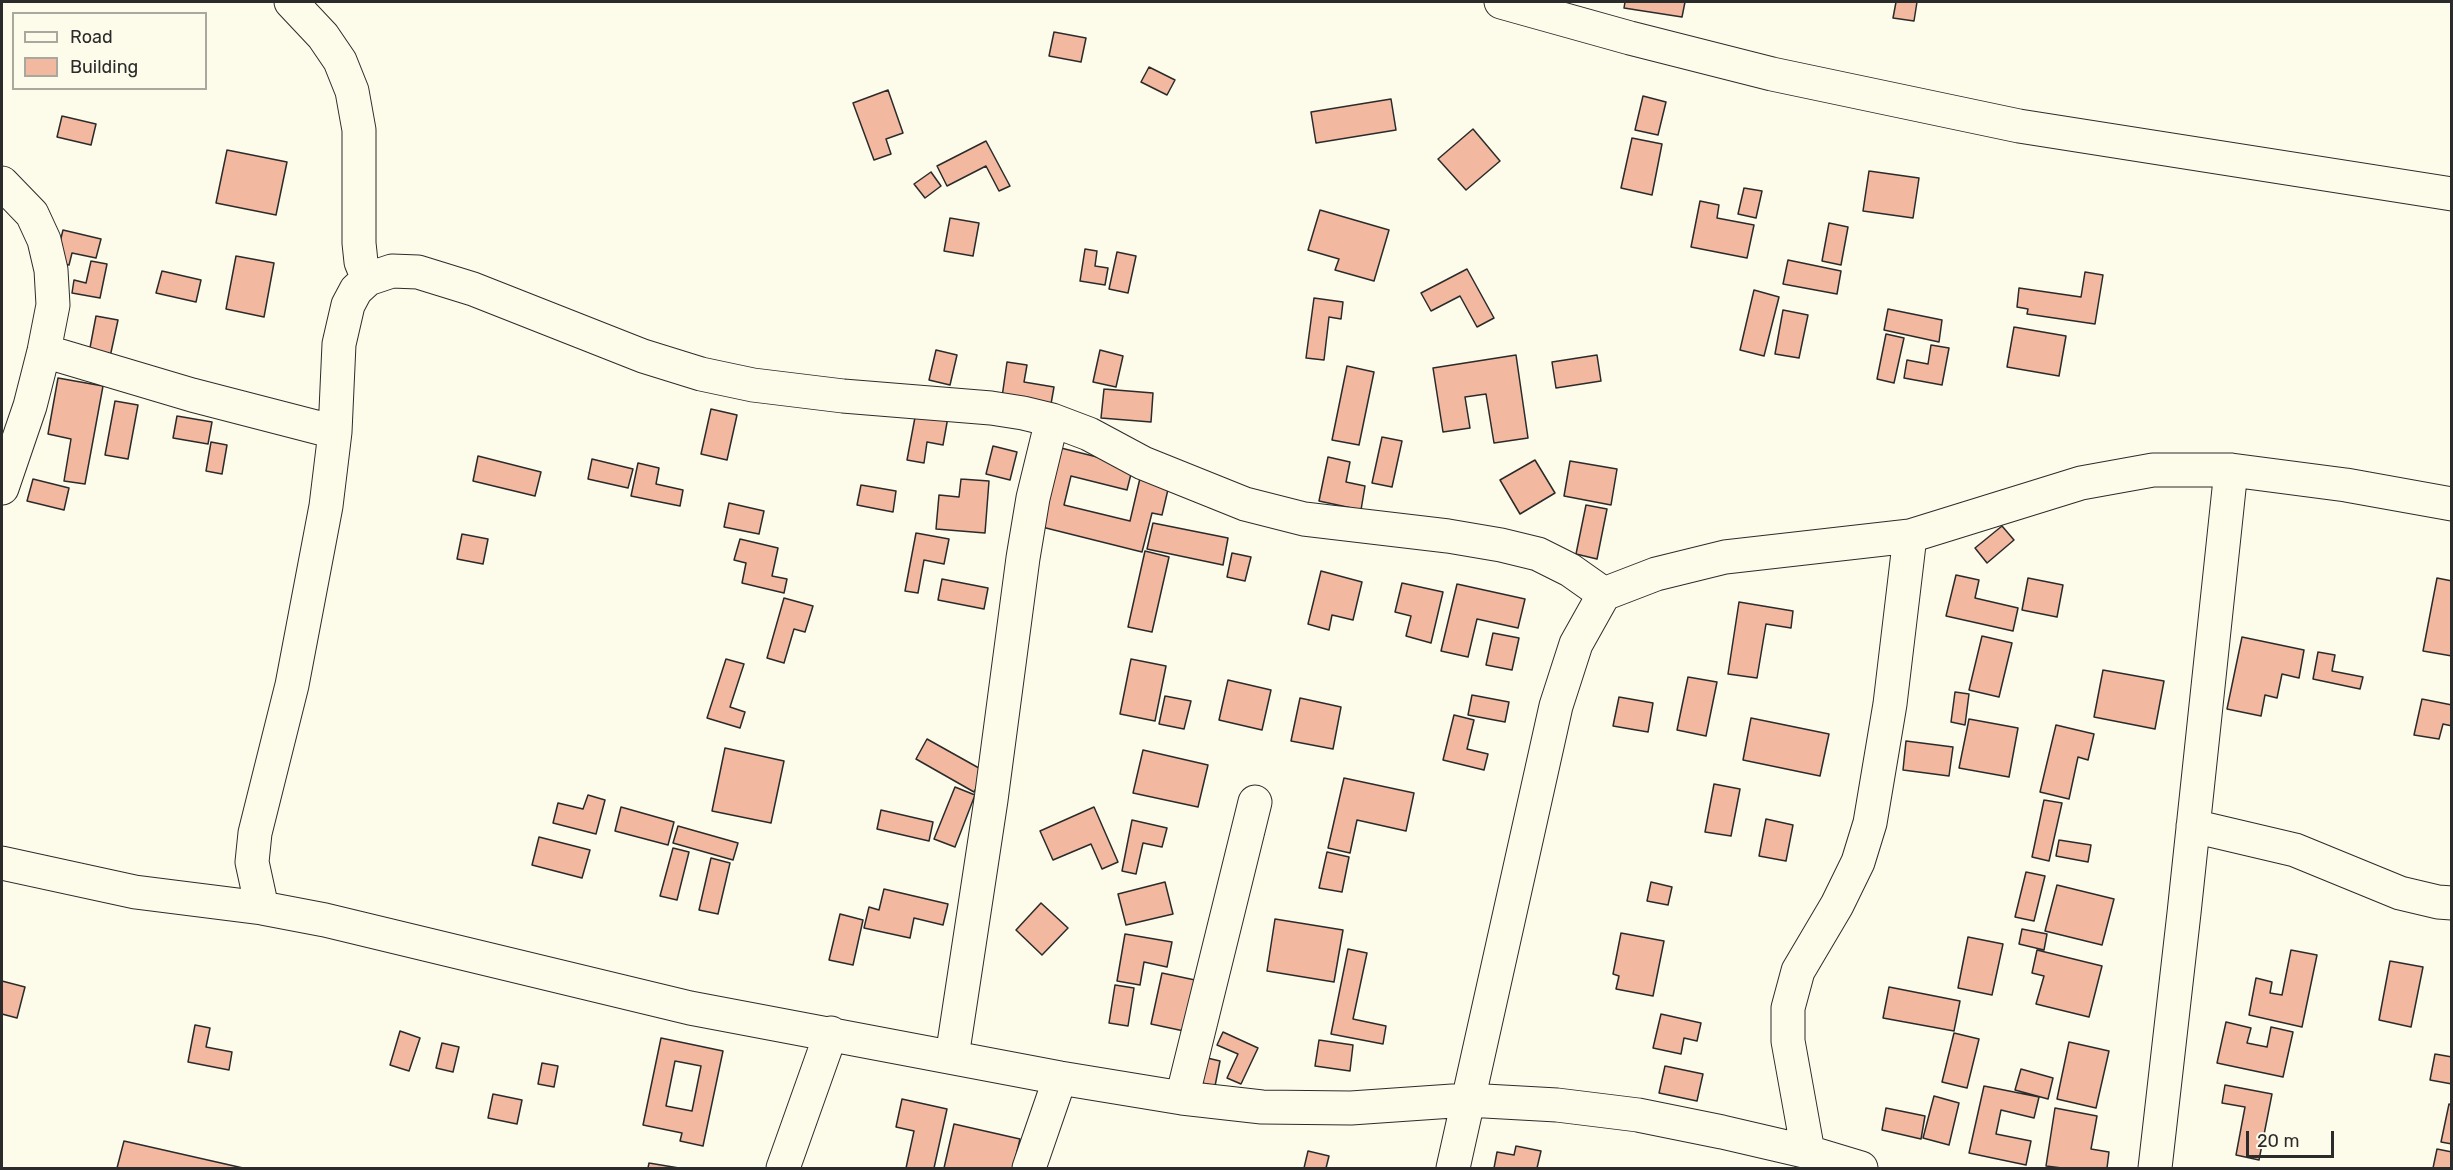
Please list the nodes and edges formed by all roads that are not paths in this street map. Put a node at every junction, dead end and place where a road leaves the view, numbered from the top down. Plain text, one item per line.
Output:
1 (291, 2) edge
2 (1501, 2) edge
3 (2, 183) edge
4 (2451, 194) edge
5 (368, 279) junction
6 (44, 351) junction
7 (1052, 420) junction
8 (335, 432) junction
9 (2231, 470) junction
10 (2, 488) edge
11 (2451, 504) edge
12 (1910, 536) junction
13 (1604, 594) junction
14 (1255, 802) dead end
15 (2193, 826) junction
16 (2, 863) edge
17 (2451, 903) edge
18 (262, 908) junction
19 (831, 1033) junction
20 (952, 1057) junction
21 (1060, 1078) junction
22 (1182, 1098) junction
23 (1467, 1100) junction
24 (1808, 1152) junction
25 (783, 1168) edge
26 (1029, 1168) edge
27 (1453, 1168) edge
28 (1861, 1168) edge
29 (2155, 1168) edge

1 - 5 street
2 - 4 street
3 - 6 street
5 - 7 street
5 - 8 street
6 - 8 street
6 - 10 street
7 - 13 street
7 - 20 street
8 - 18 street
9 - 11 street
9 - 12 street
9 - 15 street
12 - 13 street
12 - 24 street
13 - 23 street
14 - 22 street
15 - 17 street
15 - 29 street
16 - 18 street
18 - 19 street
19 - 20 street
19 - 25 street
20 - 21 street
21 - 22 street
21 - 26 street
22 - 23 street
23 - 24 street
23 - 27 street
24 - 28 street

